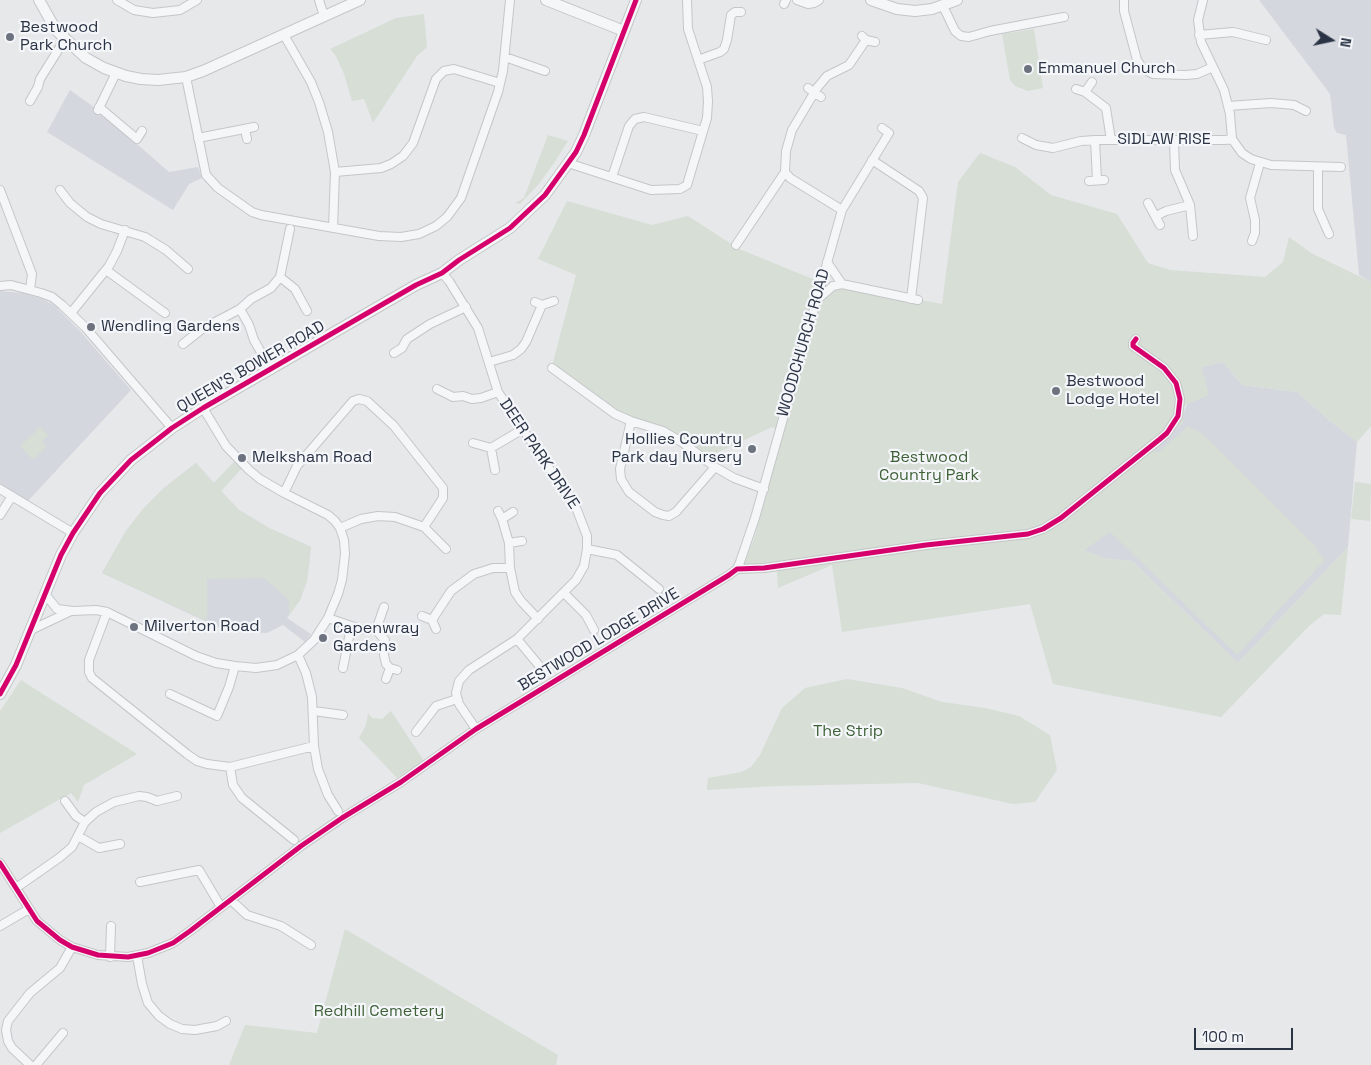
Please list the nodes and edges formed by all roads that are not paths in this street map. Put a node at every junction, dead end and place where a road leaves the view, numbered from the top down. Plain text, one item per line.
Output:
1 (39, 0) edge
2 (117, 0) edge
3 (197, 0) edge
4 (319, 0) edge
5 (360, 0) edge
6 (510, 0) edge
7 (546, 0) edge
8 (636, 0) edge
9 (687, 0) edge
10 (796, 0) edge
11 (819, 0) edge
12 (871, 0) edge
13 (957, 0) edge
14 (1124, 0) edge
15 (1203, 0) edge
16 (557, 2) edge
17 (943, 6) junction
18 (741, 12) dead end
19 (1058, 15) dead end
20 (324, 16) junction
21 (624, 31) junction
22 (284, 35) junction
23 (1199, 35) junction
24 (65, 39) junction
25 (1266, 40) dead end
26 (875, 42) dead end
27 (505, 56) junction
28 (698, 60) junction
29 (541, 67) dead end
30 (1213, 67) junction
31 (116, 73) junction
32 (186, 77) junction
33 (1092, 82) dead end
34 (500, 83) junction
35 (1076, 89) dead end
36 (1085, 92) junction
37 (30, 102) dead end
38 (1228, 106) junction
39 (1303, 106) dead end
40 (882, 128) dead end
41 (703, 131) junction
42 (142, 132) dead end
43 (1033, 134) dead end
44 (198, 138) junction
45 (1232, 138) junction
46 (247, 139) dead end
47 (1094, 140) junction
48 (1112, 140) junction
49 (1174, 140) junction
50 (872, 160) junction
51 (568, 163) junction
52 (1260, 163) junction
53 (1318, 167) junction
54 (1341, 167) dead end
55 (335, 172) junction
56 (785, 172) junction
57 (612, 177) junction
58 (1097, 180) dead end
59 (60, 190) dead end
60 (0, 191) edge
61 (1148, 203) dead end
62 (1190, 205) junction
63 (842, 210) junction
64 (1156, 216) junction
65 (1334, 223) dead end
66 (1160, 225) dead end
67 (1326, 226) junction
68 (333, 228) junction
69 (125, 230) junction
70 (290, 230) dead end
71 (1196, 231) dead end
72 (1329, 234) dead end
73 (1257, 236) dead end
74 (735, 244) dead end
75 (827, 262) junction
76 (188, 269) dead end
77 (106, 270) junction
78 (442, 273) junction
79 (280, 277) junction
80 (302, 284) dead end
81 (842, 284) junction
82 (0, 286) edge
83 (295, 289) junction
84 (30, 290) junction
85 (817, 300) junction
86 (554, 301) dead end
87 (466, 307) junction
88 (240, 309) junction
89 (307, 311) dead end
90 (70, 313) junction
91 (165, 313) dead end
92 (1136, 339) dead end
93 (183, 344) dead end
94 (394, 353) dead end
95 (489, 362) junction
96 (552, 368) dead end
97 (271, 370) junction
98 (436, 388) dead end
99 (498, 392) junction
100 (203, 408) junction
101 (631, 421) junction
102 (172, 428) junction
103 (523, 429) junction
104 (473, 443) dead end
105 (490, 448) junction
106 (715, 467) junction
107 (495, 470) dead end
108 (0, 489) edge
109 (764, 489) junction
110 (284, 493) junction
111 (12, 496) junction
112 (498, 511) dead end
113 (513, 512) dead end
114 (0, 515) edge
115 (502, 519) junction
116 (424, 527) junction
117 (340, 528) junction
118 (73, 533) junction
119 (522, 541) dead end
120 (509, 543) junction
121 (446, 548) dead end
122 (587, 549) junction
123 (510, 568) junction
124 (737, 569) junction
125 (659, 589) dead end
126 (564, 593) junction
127 (44, 594) junction
128 (384, 607) dead end
129 (73, 611) junction
130 (107, 612) junction
131 (422, 616) dead end
132 (328, 618) junction
133 (538, 619) junction
134 (432, 620) junction
135 (351, 627) junction
136 (436, 628) dead end
137 (31, 630) junction
138 (376, 630) junction
139 (594, 630) dead end
140 (517, 639) junction
141 (298, 655) junction
142 (544, 656) dead end
143 (536, 661) junction
144 (235, 666) junction
145 (343, 668) dead end
146 (542, 669) dead end
147 (386, 679) dead end
148 (0, 694) edge
149 (170, 694) dead end
150 (457, 699) junction
151 (314, 711) junction
152 (338, 717) dead end
153 (424, 721) junction
154 (432, 726) dead end
155 (476, 729) junction
156 (416, 732) dead end
157 (314, 746) junction
158 (230, 767) junction
159 (177, 796) dead end
160 (65, 801) dead end
161 (338, 811) dead end
162 (85, 822) junction
163 (78, 836) junction
164 (294, 840) dead end
165 (120, 844) dead end
166 (0, 863) edge
167 (140, 882) dead end
168 (16, 888) junction
169 (231, 900) junction
170 (222, 907) junction
171 (29, 909) junction
172 (0, 926) edge
173 (110, 926) dead end
174 (308, 941) dead end
175 (72, 947) junction
176 (136, 956) junction
177 (110, 957) junction
178 (226, 1021) dead end
179 (63, 1033) dead end
180 (38, 1062) edge
181 (30, 1065) edge

1 - 24 street
2 - 3 street
4 - 20 street
5 - 20 street
6 - 27 street
7 - 16 street
8 - 21 street, QUEEN'S BOWER ROAD
9 - 28 street
10 - 11 street
12 - 17 street
13 - 17 street
14 - 30 street
15 - 23 street
16 - 21 street
17 - 19 street
18 - 28 street
20 - 22 street
21 - 51 street, QUEEN'S BOWER ROAD
22 - 32 street
22 - 55 street
23 - 25 street
23 - 30 street
24 - 31 street
24 - 37 street
26 - 56 street
27 - 29 street
27 - 34 street
28 - 41 street
30 - 38 street
31 - 32 street
31 - 42 street
32 - 44 street
33 - 36 street
34 - 55 street
34 - 68 street
35 - 36 street
36 - 48 street
38 - 39 street
38 - 45 street
40 - 50 street, WOODCHURCH ROAD
41 - 57 street
41 - 57 street
43 - 47 street, SIDLAW RISE
44 - 46 street
44 - 68 street
45 - 49 street, SIDLAW RISE
45 - 52 street
47 - 48 street, SIDLAW RISE
47 - 58 street, SIDLAW RISE
48 - 49 street, SIDLAW RISE
49 - 62 street
50 - 63 street, WOODCHURCH ROAD
50 - 81 street
51 - 57 street
51 - 78 street, QUEEN'S BOWER ROAD
52 - 53 street
52 - 73 street
53 - 54 street
53 - 67 street
55 - 68 street
56 - 63 street
56 - 74 street
59 - 69 street
60 - 84 street
61 - 64 street
62 - 64 street
62 - 71 street
63 - 75 street, WOODCHURCH ROAD
64 - 66 street
65 - 67 street
67 - 72 street
69 - 76 street
69 - 77 street
70 - 79 street
75 - 81 street
75 - 85 street, WOODCHURCH ROAD
77 - 90 street
77 - 91 street
78 - 87 street, DEER PARK DRIVE
78 - 97 street, QUEEN'S BOWER ROAD
79 - 83 street
79 - 88 street
80 - 83 street
81 - 85 street
82 - 84 street
83 - 89 street
84 - 90 street
85 - 109 street, WOODCHURCH ROAD
86 - 95 street
87 - 94 street
87 - 95 street, DEER PARK DRIVE
88 - 93 street
88 - 97 street
90 - 102 street
92 - 124 street
95 - 99 street, DEER PARK DRIVE
96 - 101 street
97 - 100 street, QUEEN'S BOWER ROAD
98 - 99 street
99 - 103 street, DEER PARK DRIVE
100 - 102 street, QUEEN'S BOWER ROAD
100 - 110 street
101 - 106 street
101 - 106 street
102 - 118 street, QUEEN'S BOWER ROAD
103 - 105 street
103 - 122 street, DEER PARK DRIVE
104 - 105 street
105 - 107 street
106 - 109 street
108 - 111 street
109 - 124 street, WOODCHURCH ROAD
110 - 116 street
110 - 117 street
111 - 114 street
111 - 118 street
112 - 115 street
113 - 115 street
115 - 120 street
116 - 117 street
116 - 121 street
117 - 132 street
118 - 127 street, QUEEN'S BOWER ROAD
119 - 120 street
120 - 123 street
122 - 125 street
122 - 126 street, DEER PARK DRIVE
123 - 133 street
123 - 134 street
124 - 155 street, BESTWOOD LODGE DRIVE
126 - 133 street, DEER PARK DRIVE
126 - 139 street
127 - 129 street
127 - 137 street, QUEEN'S BOWER ROAD
128 - 138 street
129 - 130 street
129 - 137 street
130 - 144 street
130 - 158 street
131 - 134 street
132 - 135 street
132 - 141 street
133 - 140 street, DEER PARK DRIVE
134 - 136 street
135 - 138 street
135 - 145 street
137 - 148 street, QUEEN'S BOWER ROAD
138 - 147 street
140 - 143 street
140 - 150 street, DEER PARK DRIVE
141 - 144 street
141 - 151 street
142 - 143 street
143 - 146 street
144 - 149 street
150 - 153 street
150 - 155 street
151 - 152 street
151 - 157 street
153 - 154 street
153 - 156 street
155 - 169 street, BESTWOOD LODGE DRIVE
157 - 158 street
157 - 161 street
158 - 164 street
159 - 162 street
160 - 162 street
162 - 163 street
163 - 165 street
163 - 168 street
166 - 168 street, BESTWOOD LODGE DRIVE
167 - 170 street
168 - 171 street, BESTWOOD LODGE DRIVE
169 - 170 street, BESTWOOD LODGE DRIVE
169 - 174 street
170 - 176 street, BESTWOOD LODGE DRIVE
171 - 172 street
171 - 175 street, BESTWOOD LODGE DRIVE
173 - 177 street
175 - 177 street, BESTWOOD LODGE DRIVE
175 - 181 street
176 - 177 street, BESTWOOD LODGE DRIVE
176 - 178 street
179 - 180 street

